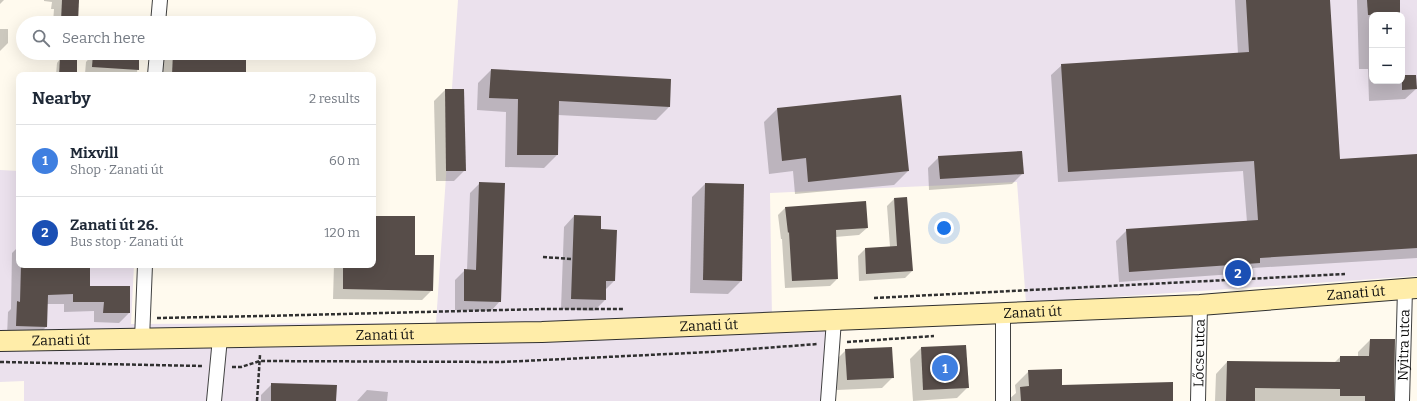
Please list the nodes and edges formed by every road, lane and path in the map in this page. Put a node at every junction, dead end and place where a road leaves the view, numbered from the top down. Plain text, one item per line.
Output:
1 (160, 0) edge
2 (159, 16) edge
3 (156, 60) edge
4 (155, 72) edge
5 (544, 257) dead end
6 (572, 259) dead end
7 (145, 268) edge
8 (1346, 274) dead end
9 (1411, 289) edge
10 (872, 298) dead end
11 (1200, 305) junction
12 (629, 309) dead end
13 (142, 310) junction
14 (1002, 314) junction
15 (834, 320) junction
16 (220, 338) junction
17 (142, 339) junction
18 (0, 341) edge
19 (260, 361) dead end
20 (0, 362) edge
21 (218, 367) junction
22 (214, 401) edge
23 (257, 401) edge
24 (828, 401) edge
25 (1003, 401) edge
26 (1198, 401) edge
27 (1402, 401) edge

1 - 2 street
3 - 4 street
5 - 6 path
7 - 13 street
8 - 10 path
9 - 11 street, Zanati út
9 - 27 street, Nyitra utca
11 - 14 street, Zanati út
11 - 26 street, Lőcse utca
12 - 13 path
13 - 17 street
14 - 15 street, Zanati út
14 - 25 street
15 - 16 street, Zanati út
15 - 24 street
16 - 17 street, Zanati út
16 - 21 street
17 - 18 street, Zanati út
19 - 23 path
20 - 21 path
21 - 22 street

